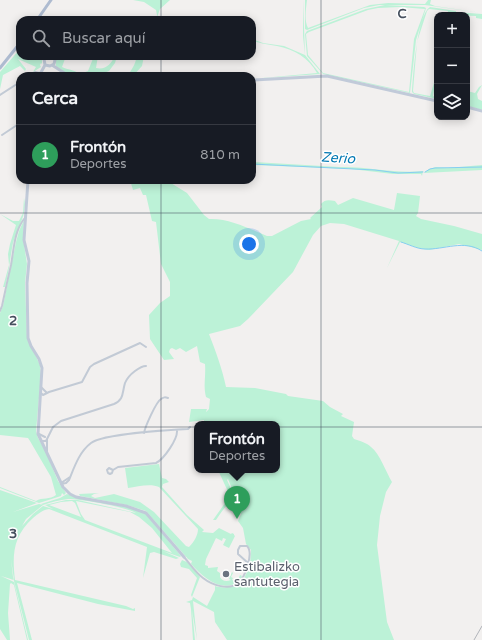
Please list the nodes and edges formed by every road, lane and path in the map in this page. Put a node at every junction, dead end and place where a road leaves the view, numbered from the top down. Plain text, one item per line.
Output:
1 (51, 0) edge
2 (40, 16) edge
3 (16, 49) edge
4 (45, 60) edge
5 (54, 60) edge
6 (45, 65) junction
7 (52, 65) junction
8 (0, 68) edge
9 (41, 72) edge
10 (63, 72) edge
11 (256, 80) edge
12 (16, 85) edge
13 (0, 95) edge
14 (434, 99) edge
15 (470, 108) edge
16 (482, 111) edge
17 (16, 125) edge
18 (2, 134) dead end
19 (28, 184) edge
20 (25, 218) junction
21 (0, 311) edge
22 (146, 347) dead end
23 (146, 366) dead end
24 (41, 387) junction
25 (40, 393) junction
26 (46, 393) junction
27 (168, 398) dead end
28 (40, 403) junction
29 (190, 427) dead end
30 (177, 430) junction
31 (38, 432) junction
32 (144, 433) junction
33 (46, 438) junction
34 (41, 441) junction
35 (47, 452) junction
36 (113, 470) dead end
37 (56, 475) junction
38 (71, 476) junction
39 (66, 479) junction
40 (69, 480) junction
41 (61, 484) junction
42 (71, 495) junction
43 (184, 557) joint
44 (248, 563) junction

1 - 2 main road
3 - 8 main road
4 - 6 street
5 - 7 street
6 - 7 street
6 - 9 street
7 - 10 street
11 - 14 street
12 - 13 street
15 - 16 street
17 - 18 street
19 - 20 street
20 - 21 street
20 - 24 street
22 - 26 street
23 - 33 street
24 - 25 street
24 - 26 street
25 - 26 street
25 - 28 street
26 - 28 street
27 - 32 street
28 - 31 street
29 - 30 street
30 - 32 street
30 - 36 street
31 - 33 street
31 - 34 street
32 - 38 street
33 - 34 street
33 - 35 street
34 - 35 street
35 - 37 street
37 - 39 street
37 - 41 street
38 - 39 street
38 - 40 street
39 - 41 street
40 - 41 street
40 - 42 street
41 - 42 street
42 - 43 street
43 - 44 street
44 - 44 street

